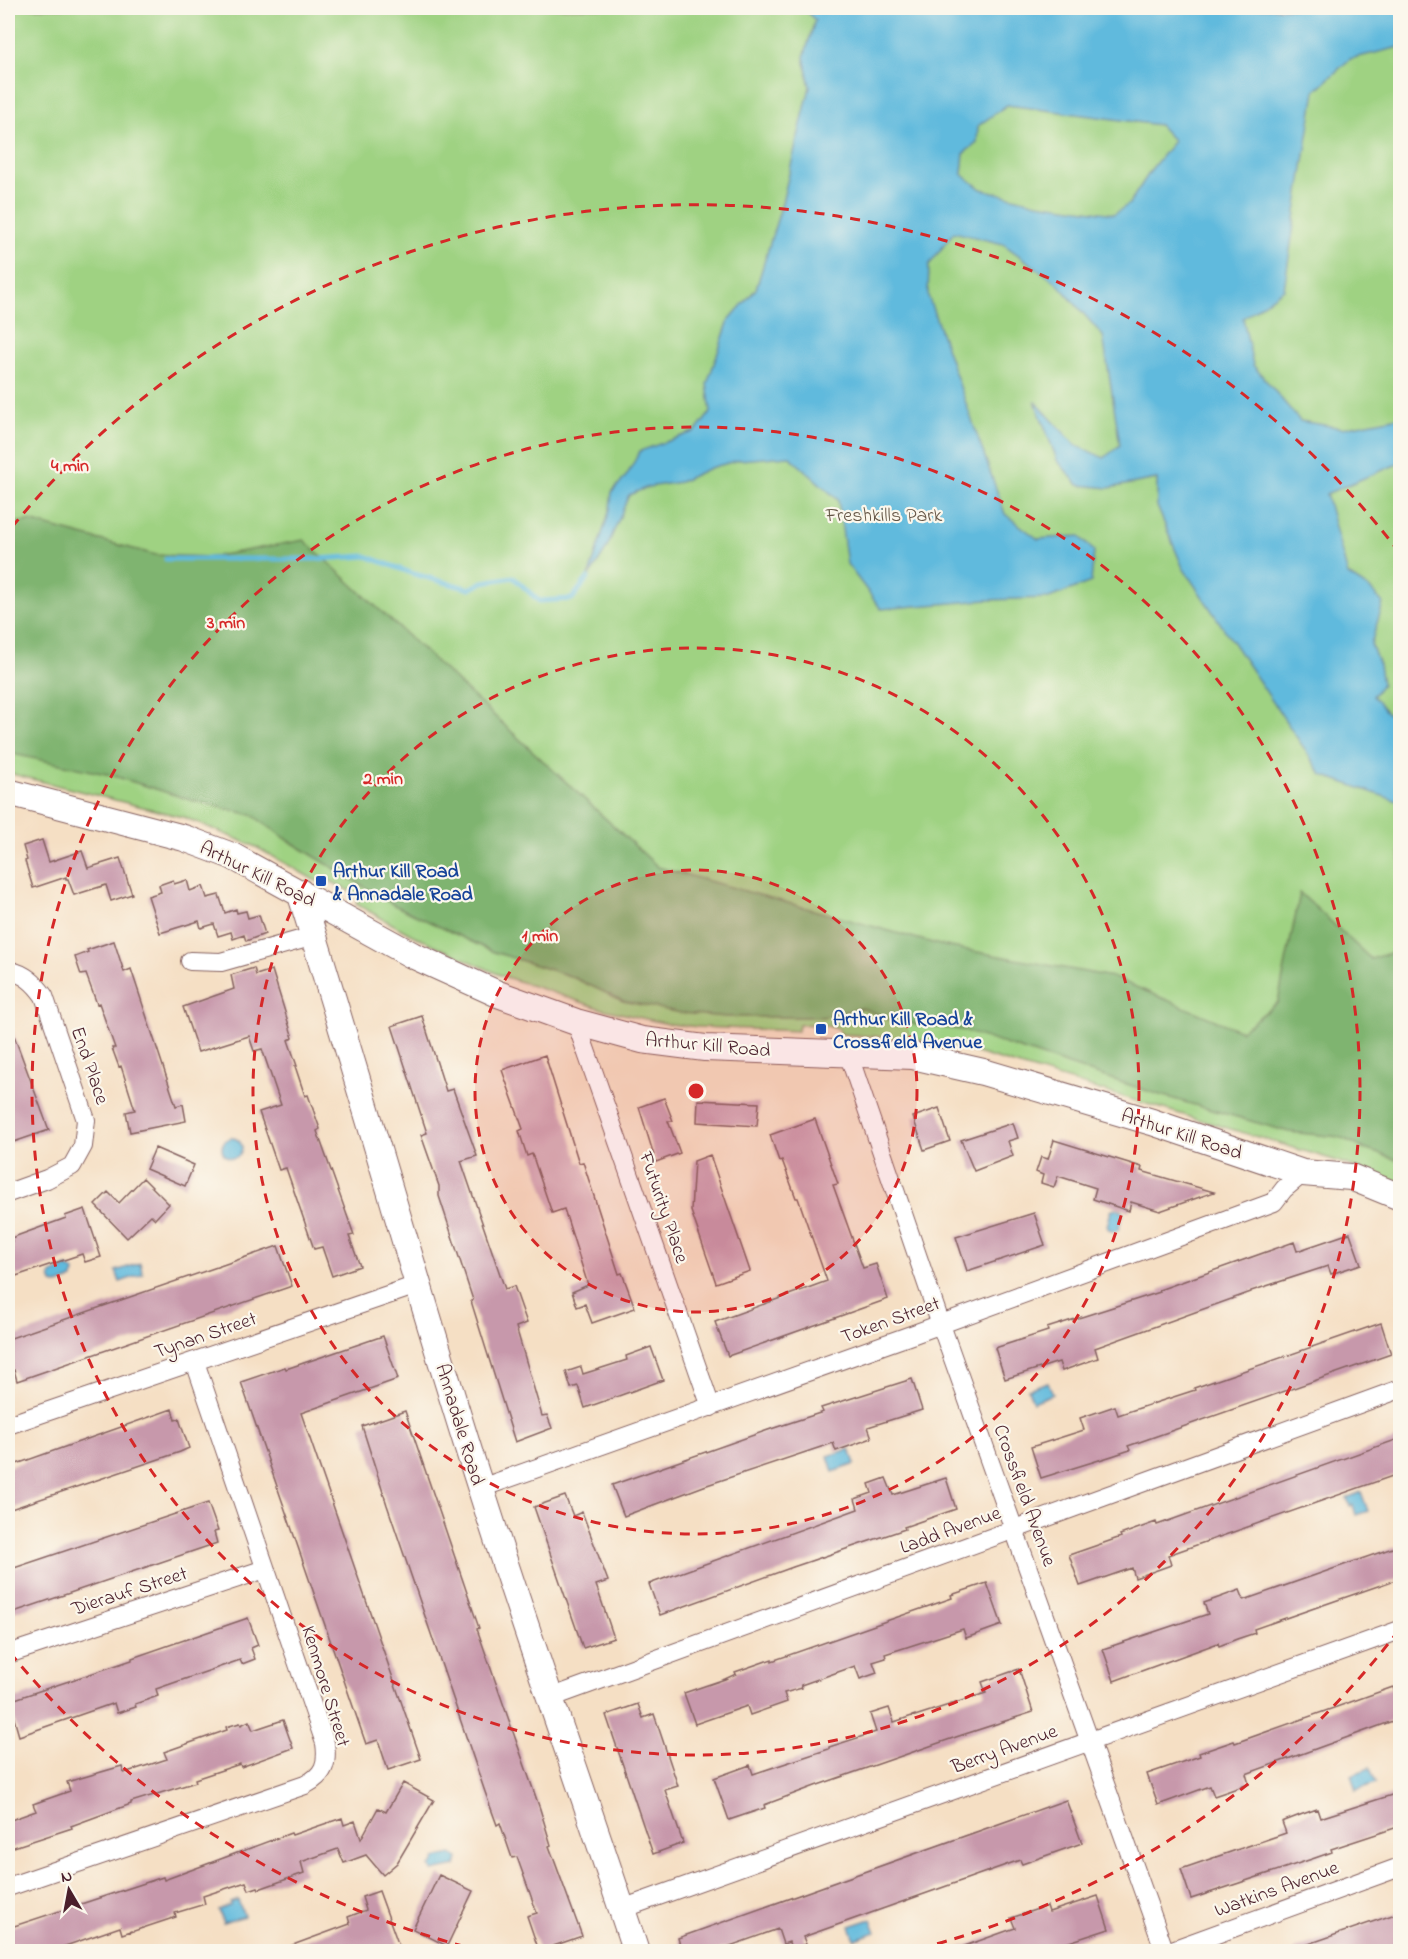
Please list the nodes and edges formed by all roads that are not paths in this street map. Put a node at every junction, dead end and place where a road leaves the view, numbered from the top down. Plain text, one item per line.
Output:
1 (8, 792) edge
2 (300, 892) junction
3 (314, 936) junction
4 (190, 961) dead end
5 (8, 970) edge
6 (576, 1022) junction
7 (848, 1053) junction
8 (1304, 1173) junction
9 (8, 1193) edge
10 (1401, 1197) edge
11 (417, 1285) junction
12 (941, 1324) junction
13 (195, 1362) junction
14 (1401, 1389) edge
15 (711, 1407) junction
16 (8, 1425) edge
17 (481, 1488) junction
18 (1014, 1530) junction
19 (265, 1569) junction
20 (1401, 1630) edge
21 (8, 1654) edge
22 (549, 1698) junction
23 (1090, 1742) junction
24 (1401, 1867) edge
25 (8, 1887) edge
26 (622, 1909) junction
27 (636, 1952) edge
28 (1166, 1952) edge

1 - 2 street, Arthur Kill Road
2 - 3 street, Annadale Road
2 - 6 street, Arthur Kill Road
3 - 4 street
3 - 11 street, Annadale Road
5 - 9 street, End Place
6 - 7 street, Arthur Kill Road
6 - 15 street, Futurity Place
7 - 8 street, Arthur Kill Road
7 - 12 street, Crossfield Avenue
8 - 10 street, Arthur Kill Road
8 - 12 street, Token Street
11 - 13 street, Tynan Street
11 - 17 street, Annadale Road
12 - 15 street, Token Street
12 - 18 street, Crossfield Avenue
13 - 16 street, Tynan Street
13 - 19 street, Kenmore Street
14 - 18 street, Ladd Avenue
15 - 17 street, Token Street
17 - 22 street, Annadale Road
18 - 22 street, Ladd Avenue
18 - 23 street, Crossfield Avenue
19 - 21 street, Dierauf Street
19 - 25 street, Kenmore Street
20 - 23 street, Berry Avenue
22 - 26 street, Annadale Road
23 - 26 street, Berry Avenue
23 - 28 street, Crossfield Avenue
24 - 28 street, Watkins Avenue
26 - 27 street, Annadale Road

